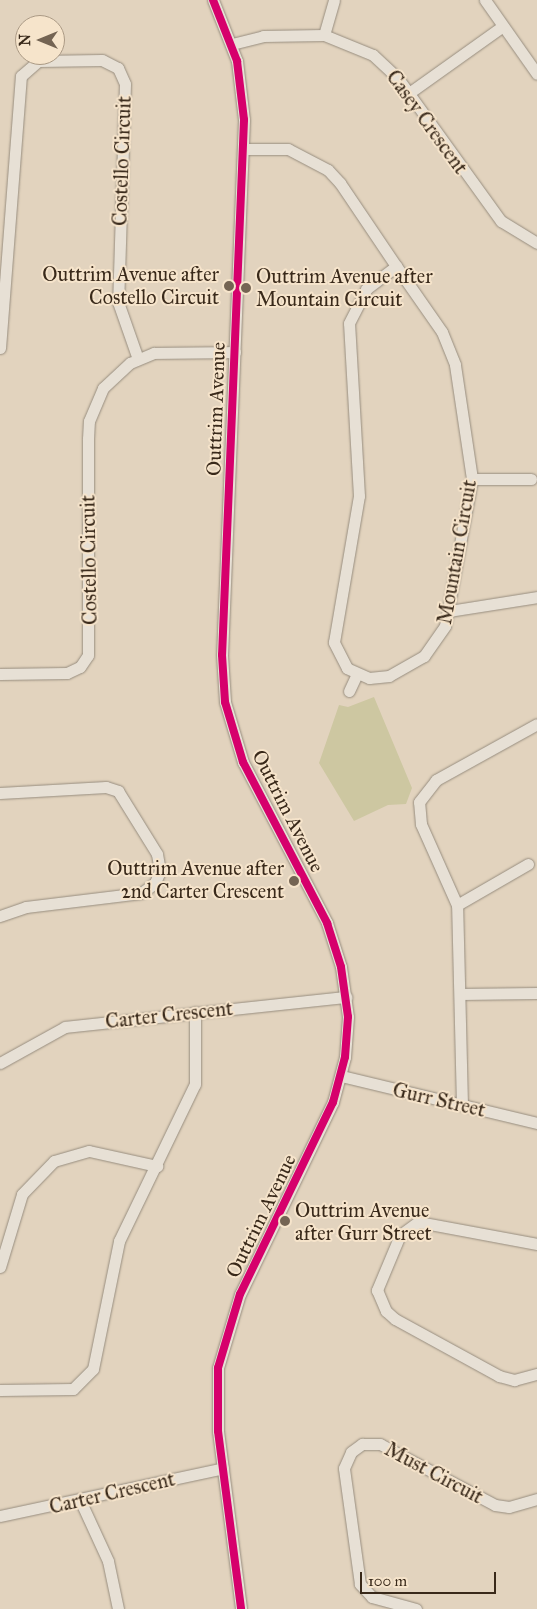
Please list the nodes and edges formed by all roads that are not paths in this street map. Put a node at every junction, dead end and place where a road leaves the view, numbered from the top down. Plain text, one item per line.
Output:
1 (214, 0) edge
2 (334, 0) edge
3 (485, 0) edge
4 (503, 26) junction
5 (324, 35) junction
6 (233, 48) junction
7 (537, 74) edge
8 (409, 93) junction
9 (244, 149) junction
10 (537, 244) edge
11 (396, 266) junction
12 (0, 348) edge
13 (235, 352) junction
14 (138, 359) junction
15 (472, 479) junction
16 (531, 479) dead end
17 (537, 598) edge
18 (449, 611) junction
19 (0, 674) edge
20 (357, 674) junction
21 (349, 691) dead end
22 (537, 724) edge
23 (0, 792) edge
24 (528, 864) dead end
25 (457, 905) junction
26 (0, 916) edge
27 (537, 993) edge
28 (460, 994) junction
29 (346, 997) junction
30 (195, 1012) junction
31 (0, 1062) edge
32 (341, 1076) junction
33 (462, 1105) junction
34 (537, 1123) edge
35 (157, 1166) junction
36 (537, 1244) edge
37 (0, 1267) edge
38 (537, 1374) edge
39 (0, 1390) edge
40 (223, 1468) junction
41 (80, 1500) junction
42 (537, 1500) edge
43 (0, 1516) edge
44 (118, 1608) edge
45 (106, 1609) edge
46 (241, 1609) edge
47 (416, 1609) edge

1 - 6 street, Outtrim Avenue
2 - 5 street
3 - 4 street
4 - 7 street
4 - 8 street
5 - 6 street, Casey Crescent
5 - 8 street, Casey Crescent
6 - 9 street, Outtrim Avenue
8 - 10 street, Casey Crescent
9 - 11 street, Mountain Circuit
9 - 13 street, Outtrim Avenue
11 - 15 street, Mountain Circuit
11 - 20 street
12 - 14 street, Costello Circuit
13 - 14 street, Costello Circuit
13 - 29 street, Outtrim Avenue
14 - 19 street, Costello Circuit
15 - 16 street
15 - 18 street, Mountain Circuit
17 - 18 street
18 - 20 street, Mountain Circuit
20 - 21 street
22 - 25 street
23 - 26 street
24 - 25 street
25 - 28 street
27 - 28 street
28 - 33 street
29 - 30 street, Carter Crescent
29 - 32 street, Outtrim Avenue
30 - 31 street, Carter Crescent
30 - 35 street
32 - 33 street, Gurr Street
32 - 40 street, Outtrim Avenue
33 - 34 street, Gurr Street
35 - 37 street
35 - 39 street
36 - 38 street
40 - 41 street, Carter Crescent
40 - 46 street, Outtrim Avenue
41 - 43 street, Carter Crescent
41 - 44 street
42 - 47 street, Must Circuit
44 - 45 street

